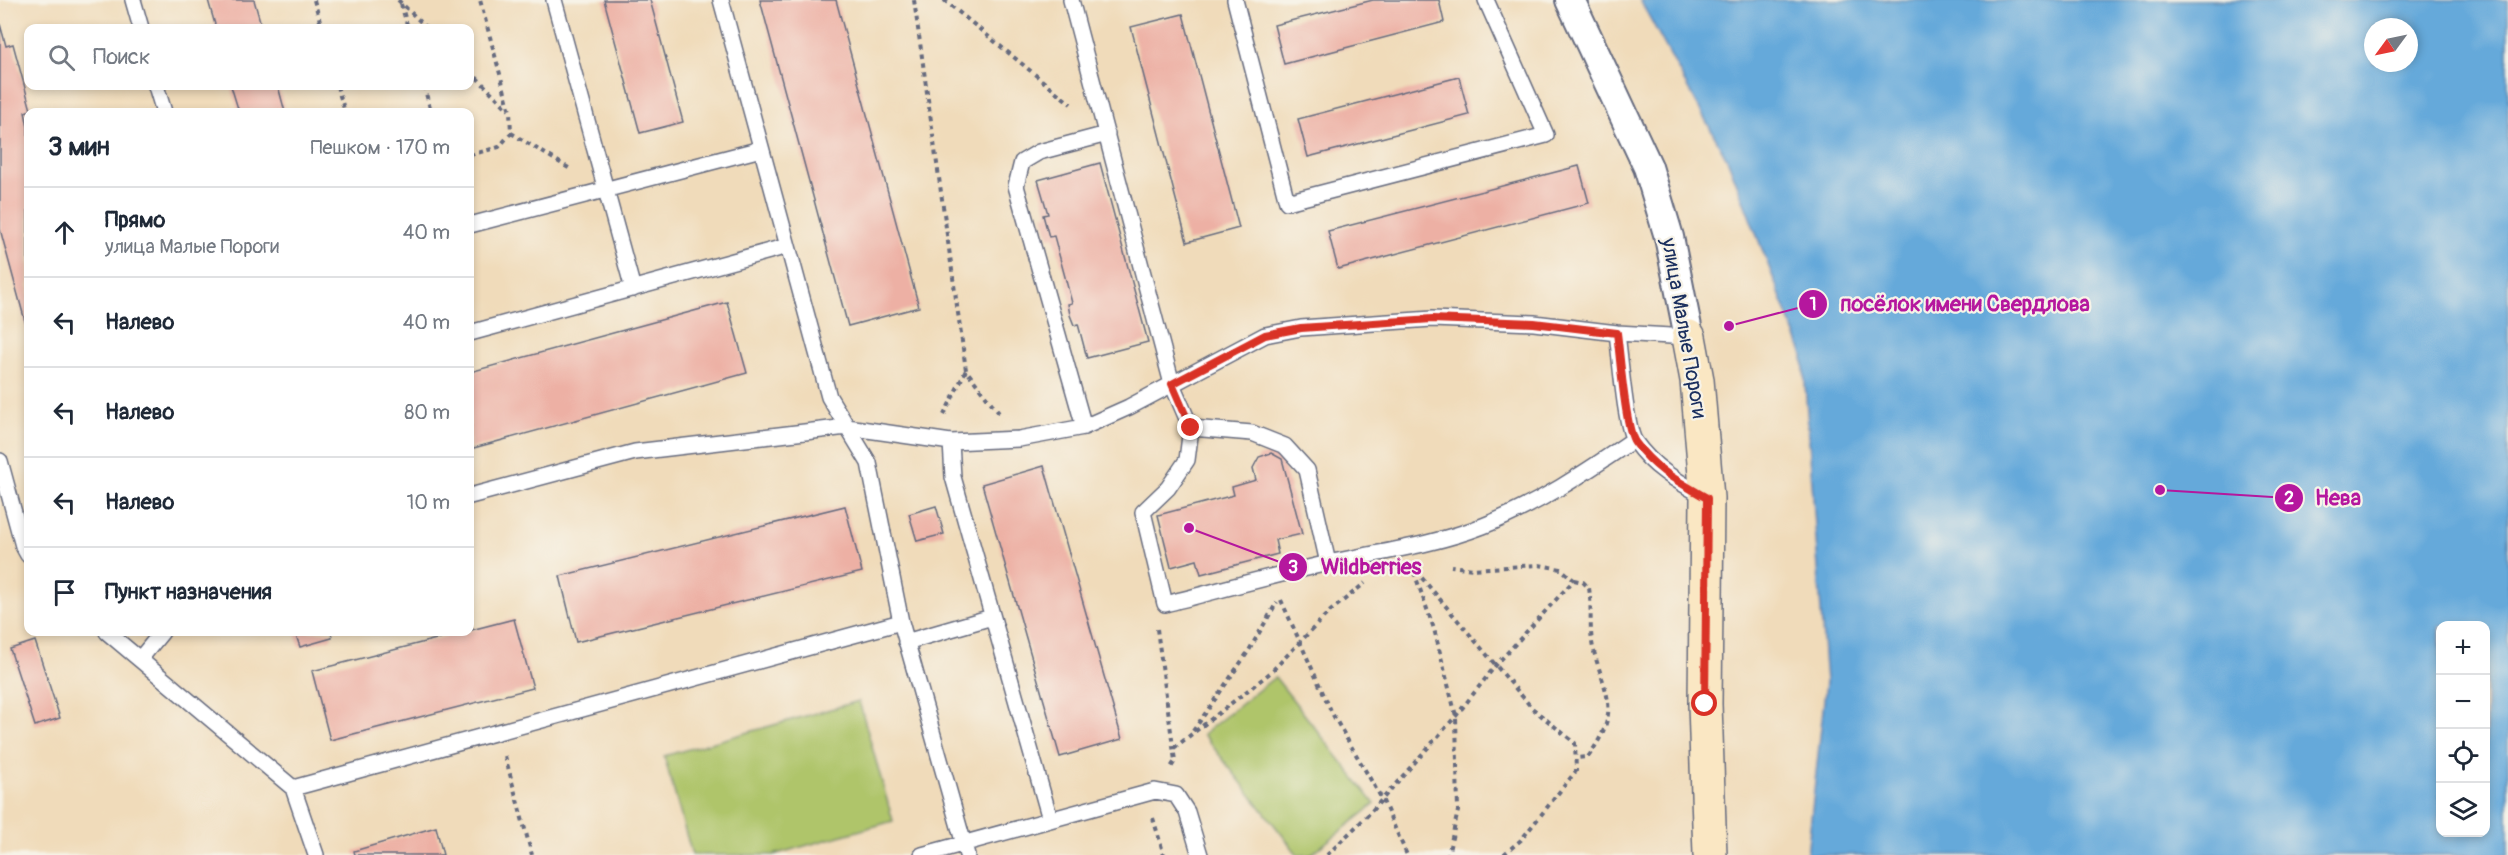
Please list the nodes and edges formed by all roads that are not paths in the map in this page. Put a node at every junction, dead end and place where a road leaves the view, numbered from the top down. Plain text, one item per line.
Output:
1 (133, 0) edge
2 (554, 0) edge
3 (721, 0) edge
4 (1071, 0) edge
5 (1235, 0) edge
6 (1486, 0) edge
7 (1570, 0) edge
8 (140, 24) edge
9 (157, 90) edge
10 (163, 108) edge
11 (1107, 134) junction
12 (762, 149) junction
13 (605, 189) junction
14 (474, 224) edge
15 (788, 246) junction
16 (633, 289) junction
17 (474, 332) edge
18 (1617, 333) junction
19 (1689, 336) junction
20 (1172, 384) junction
21 (847, 426) junction
22 (1084, 427) junction
23 (1191, 428) junction
24 (1633, 440) junction
25 (951, 442) junction
26 (0, 460) edge
27 (474, 495) edge
28 (1707, 498) junction
29 (24, 548) edge
30 (1328, 563) junction
31 (992, 617) junction
32 (901, 622) junction
33 (112, 636) edge
34 (159, 636) edge
35 (906, 642) junction
36 (140, 659) junction
37 (293, 788) junction
38 (1050, 819) junction
39 (966, 849) edge
40 (316, 855) edge
41 (922, 855) edge
42 (1200, 855) edge
43 (1710, 855) edge

1 - 8 lane
2 - 13 lane
3 - 12 lane
4 - 11 lane
5 - 6 lane
7 - 19 street, улица Малые Пороги
9 - 10 lane
11 - 20 lane
11 - 22 lane
12 - 13 lane
12 - 15 lane
13 - 14 lane
13 - 16 lane
15 - 16 lane
15 - 21 lane
16 - 17 lane
18 - 19 lane
18 - 20 lane
18 - 24 lane
19 - 28 street, улица Малые Пороги
20 - 22 lane
20 - 23 lane
21 - 25 lane
21 - 27 lane
21 - 32 lane
22 - 25 lane
23 - 30 lane
23 - 30 lane
24 - 28 lane
24 - 30 lane
25 - 31 lane
26 - 29 lane
28 - 43 street, улица Малые Пороги
31 - 35 lane
31 - 38 lane
32 - 35 lane
32 - 37 lane
33 - 36 lane
34 - 36 lane
35 - 39 lane
36 - 37 lane
37 - 40 lane
38 - 39 lane
38 - 42 lane
39 - 41 lane

